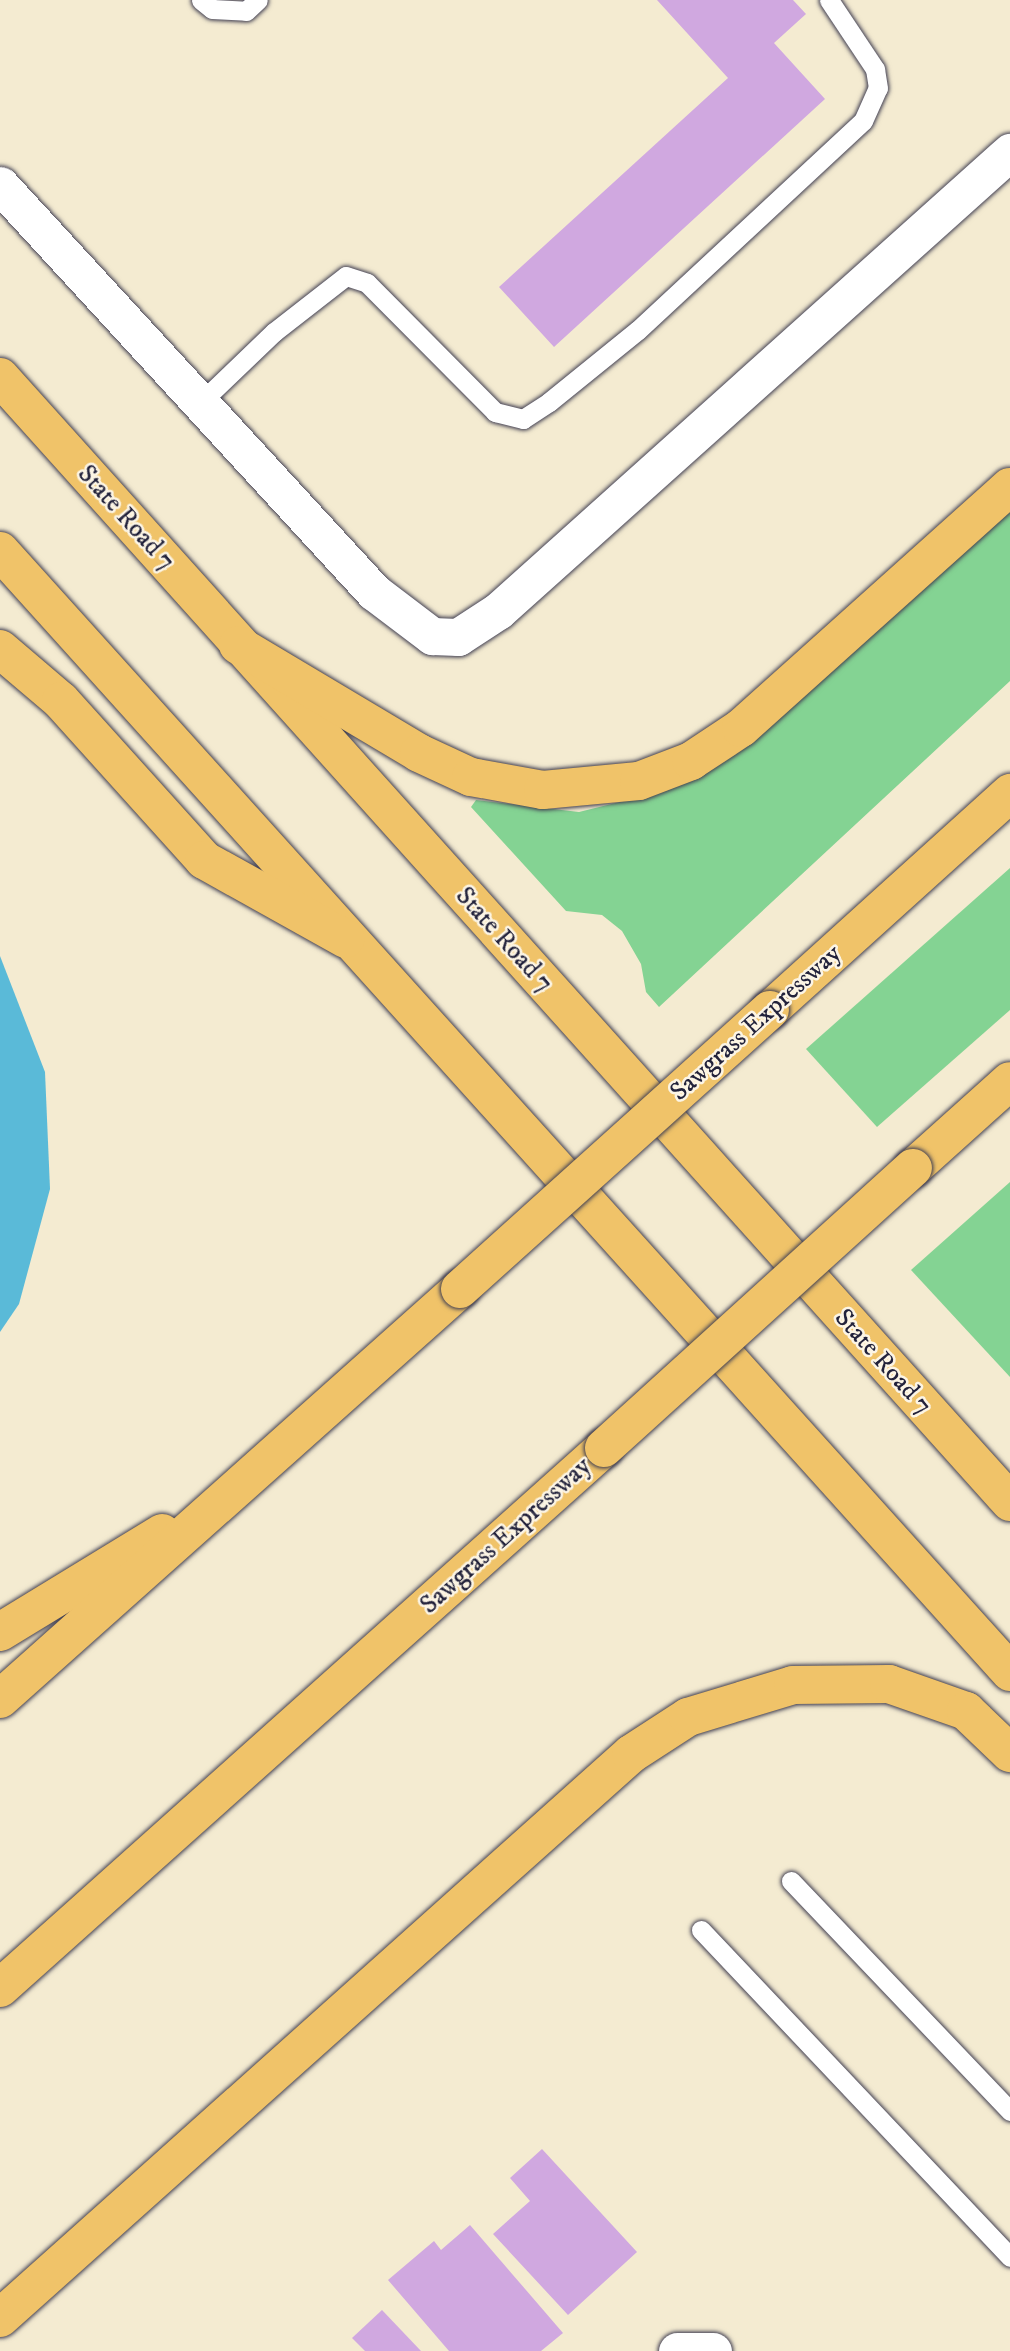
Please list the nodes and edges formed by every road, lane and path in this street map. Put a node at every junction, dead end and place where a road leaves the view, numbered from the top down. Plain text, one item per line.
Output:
1 (201, 0) edge
2 (258, 0) edge
3 (829, 0) edge
4 (1010, 152) edge
5 (0, 185) edge
6 (0, 377) edge
7 (200, 403) junction
8 (1010, 487) edge
9 (0, 551) edge
10 (239, 645) junction
11 (0, 649) edge
12 (1010, 793) edge
13 (346, 939) junction
14 (1010, 1081) edge
15 (250, 1478) junction
16 (1010, 1502) edge
17 (0, 1632) edge
18 (1010, 1672) edge
19 (0, 1699) edge
20 (1010, 1753) edge
21 (791, 1881) dead end
22 (701, 1930) dead end
23 (0, 1988) edge
24 (1010, 2110) edge
25 (1010, 2257) edge
26 (0, 2318) edge

1 - 2 lane
3 - 7 lane
4 - 7 street
5 - 7 street
6 - 10 main road, State Road 7
8 - 10 main road
9 - 13 main road
10 - 16 main road, State Road 7
11 - 13 main road
12 - 15 main road, Sawgrass Expressway, bridge
13 - 18 main road
14 - 23 main road, Sawgrass Expressway, bridge
15 - 17 main road
15 - 19 main road, Sawgrass Expressway
20 - 26 main road
21 - 24 lane
22 - 25 lane

